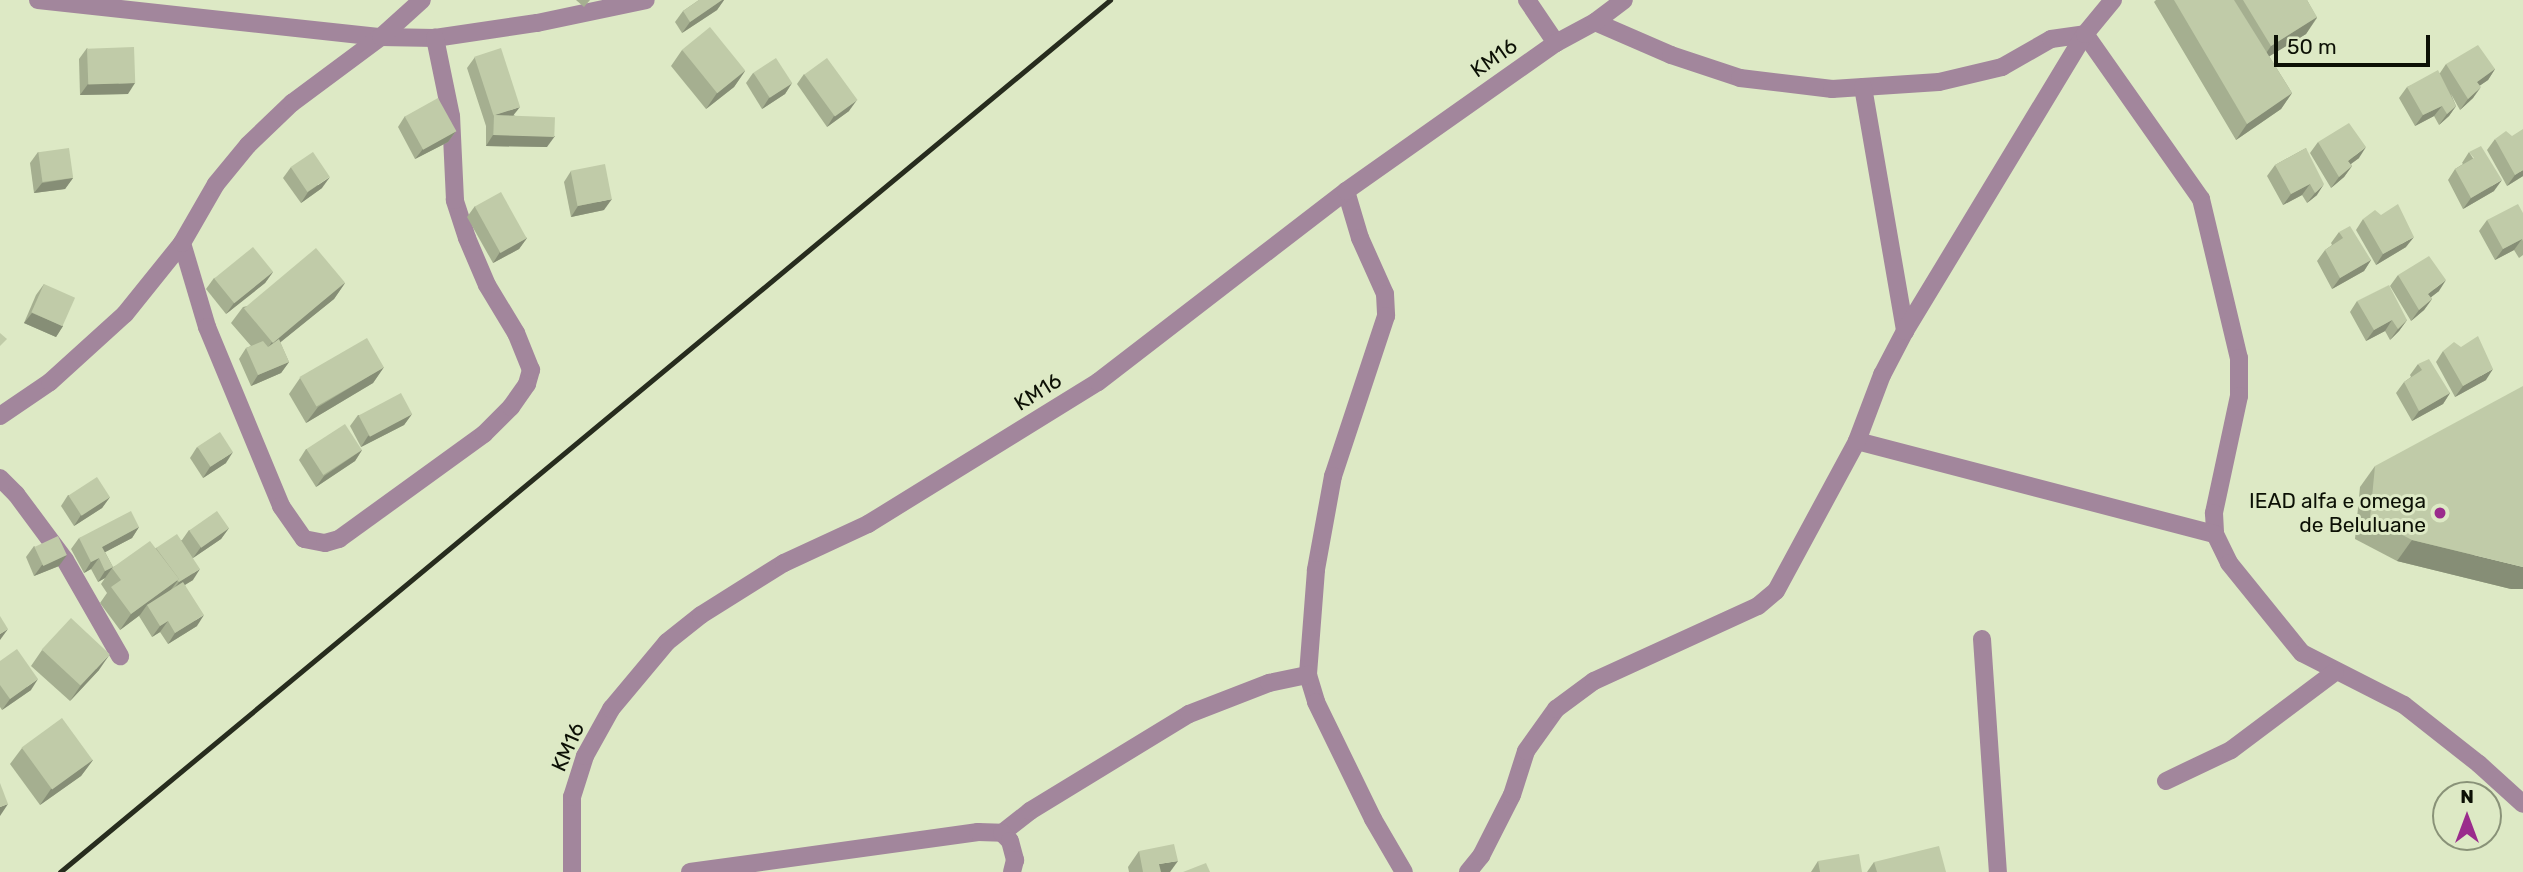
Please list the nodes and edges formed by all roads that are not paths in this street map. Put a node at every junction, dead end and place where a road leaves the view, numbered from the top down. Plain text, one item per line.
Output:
1 (38, 0) edge
2 (422, 0) edge
3 (646, 0) edge
4 (1527, 0) edge
5 (1624, 0) edge
6 (2113, 0) edge
7 (1595, 22) junction
8 (2085, 34) junction
9 (381, 37) junction
10 (435, 38) junction
11 (1556, 43) junction
12 (1863, 87) junction
13 (1346, 191) junction
14 (182, 243) junction
15 (1905, 331) junction
16 (0, 416) edge
17 (1857, 441) junction
18 (0, 478) edge
19 (2215, 534) junction
20 (1982, 639) dead end
21 (120, 656) dead end
22 (2335, 672) junction
23 (1308, 675) junction
24 (2166, 781) dead end
25 (2523, 804) edge
26 (1002, 833) junction
27 (572, 872) edge
28 (690, 872) edge
29 (1012, 872) edge
30 (1404, 872) edge
31 (1468, 872) edge
32 (1998, 872) edge

1 - 9 street
2 - 9 street
3 - 10 street
4 - 11 street
5 - 7 street, KM16
6 - 8 street
7 - 11 street, KM16
7 - 12 street
8 - 12 street
8 - 15 street
8 - 19 street
9 - 10 street
9 - 14 street
10 - 14 street
11 - 13 street, KM16
12 - 15 street
13 - 23 street
13 - 27 street, KM16
14 - 16 street
15 - 17 street
17 - 19 street
17 - 31 street
18 - 21 street
19 - 22 street
20 - 32 street
22 - 24 street
22 - 25 street
23 - 26 street
23 - 30 street
26 - 28 street
26 - 29 street

